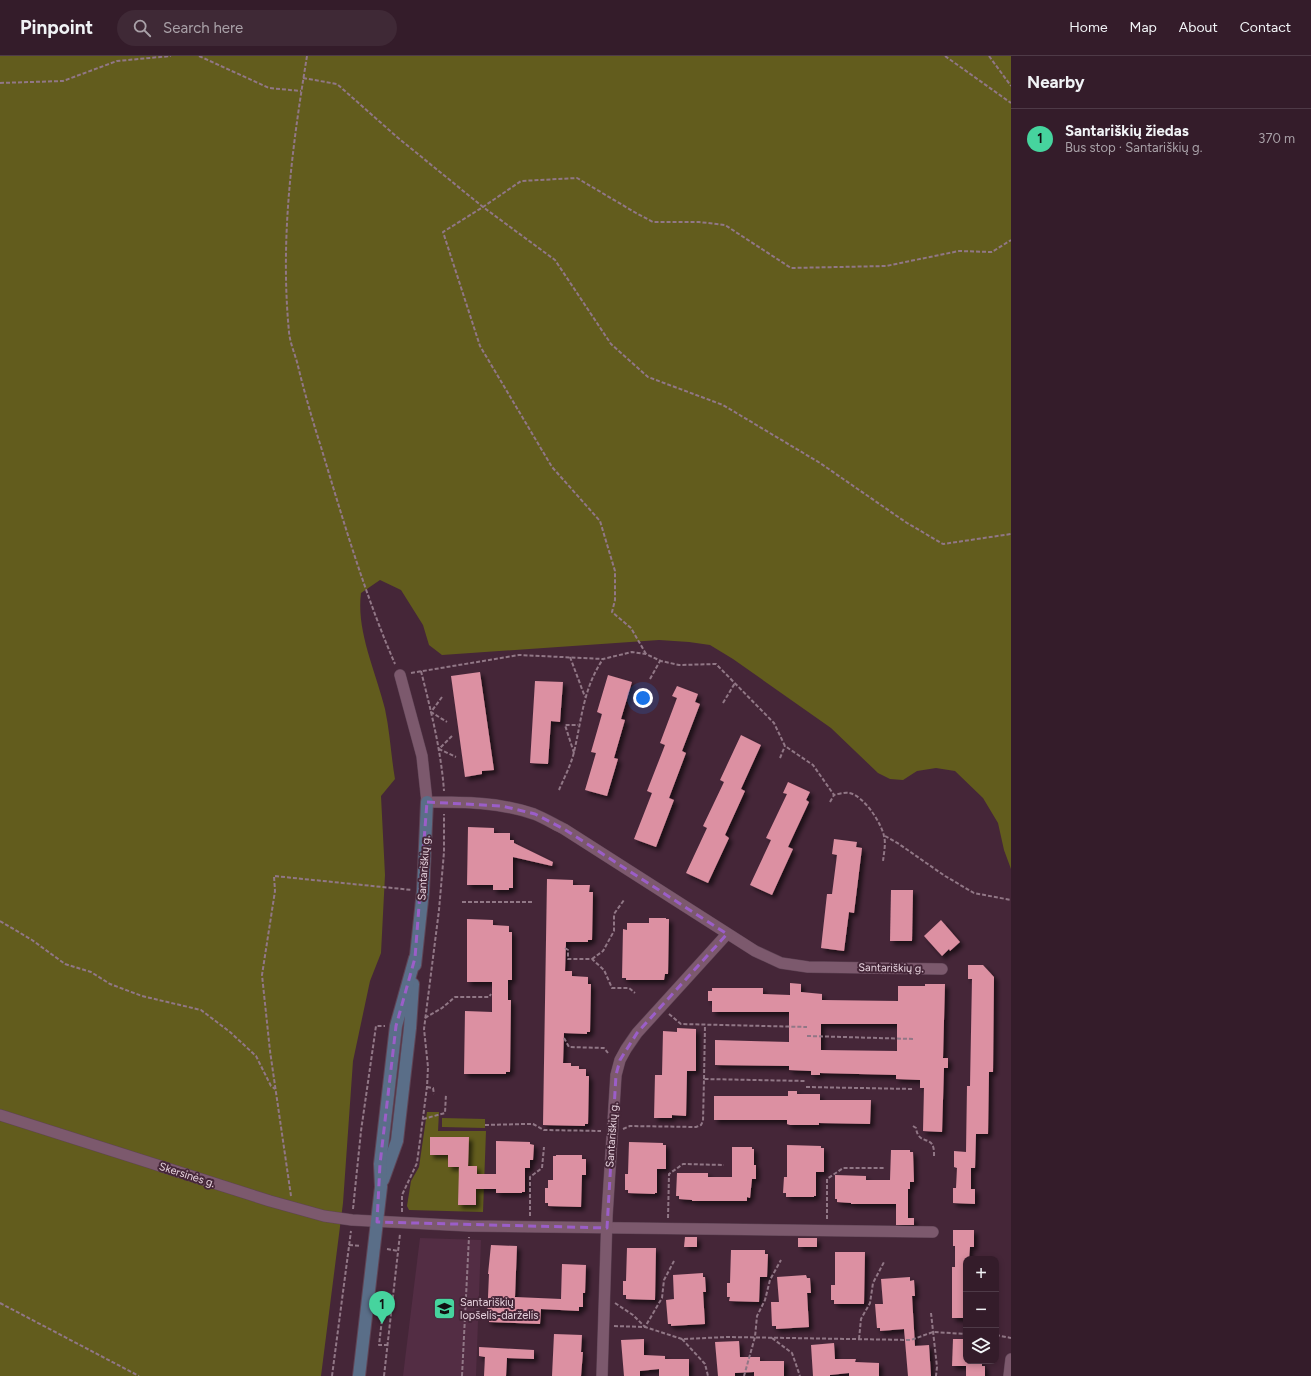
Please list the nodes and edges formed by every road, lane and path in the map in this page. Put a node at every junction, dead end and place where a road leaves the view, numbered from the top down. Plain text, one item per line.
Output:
1 (171, 56) edge
2 (199, 56) edge
3 (307, 56) edge
4 (945, 56) edge
5 (989, 56) edge
6 (303, 78) junction
7 (0, 83) edge
8 (1011, 86) edge
9 (301, 91) junction
10 (1011, 103) edge
11 (483, 207) junction
12 (1011, 240) edge
13 (1011, 534) edge
14 (646, 654) junction
15 (570, 657) junction
16 (603, 658) junction
17 (661, 661) junction
18 (400, 675) junction
19 (650, 679) dead end
20 (735, 683) junction
21 (442, 697) dead end
22 (585, 698) junction
23 (722, 703) dead end
24 (447, 722) dead end
25 (578, 726) junction
26 (452, 736) dead end
27 (785, 746) junction
28 (574, 754) junction
29 (456, 757) dead end
30 (780, 758) dead end
31 (559, 790) dead end
32 (834, 795) junction
33 (427, 802) junction
34 (830, 802) dead end
35 (885, 836) junction
36 (883, 861) dead end
37 (423, 891) junction
38 (624, 900) dead end
39 (1011, 900) edge
40 (462, 902) dead end
41 (532, 902) dead end
42 (0, 921) edge
43 (727, 934) junction
44 (565, 948) dead end
45 (415, 958) junction
46 (592, 959) junction
47 (942, 969) dead end
48 (635, 993) dead end
49 (491, 994) dead end
50 (660, 1007) junction
51 (425, 1018) dead end
52 (705, 1025) junction
53 (396, 1026) junction
54 (807, 1027) dead end
55 (410, 1028) junction
56 (807, 1036) dead end
57 (564, 1038) dead end
58 (914, 1039) dead end
59 (608, 1053) dead end
60 (704, 1079) junction
61 (806, 1081) dead end
62 (427, 1086) junction
63 (806, 1087) dead end
64 (913, 1088) dead end
65 (276, 1090) junction
66 (434, 1094) dead end
67 (446, 1094) dead end
68 (0, 1115) edge
69 (423, 1119) junction
70 (485, 1125) dead end
71 (913, 1126) dead end
72 (612, 1131) junction
73 (544, 1147) dead end
74 (934, 1156) dead end
75 (724, 1165) dead end
76 (885, 1168) dead end
77 (381, 1187) junction
78 (292, 1201) dead end
79 (402, 1215) dead end
80 (353, 1217) junction
81 (377, 1222) junction
82 (469, 1226) junction
83 (529, 1227) junction
84 (607, 1228) junction
85 (401, 1229) dead end
86 (668, 1229) junction
87 (827, 1230) junction
88 (933, 1232) dead end
89 (349, 1245) junction
90 (361, 1246) dead end
91 (387, 1250) dead end
92 (398, 1251) junction
93 (781, 1260) dead end
94 (674, 1261) dead end
95 (884, 1262) dead end
96 (604, 1296) junction
97 (0, 1303) edge
98 (392, 1311) junction
99 (931, 1313) dead end
100 (603, 1325) junction
101 (645, 1327) junction
102 (933, 1332) junction
103 (963, 1334) edge
104 (999, 1336) edge
105 (755, 1337) junction
106 (771, 1337) junction
107 (1011, 1338) edge
108 (682, 1339) junction
109 (859, 1339) junction
110 (388, 1345) junction
111 (1011, 1359) edge
112 (139, 1376) edge
113 (332, 1376) edge
114 (359, 1376) edge
115 (384, 1376) edge
116 (462, 1376) edge
117 (602, 1376) edge
118 (708, 1376) edge
119 (744, 1376) edge
120 (800, 1376) edge
121 (936, 1376) edge
122 (1010, 1376) edge

1 - 7 path
2 - 9 path
3 - 6 path
4 - 10 path
5 - 8 path
6 - 9 path
6 - 11 path
9 - 18 path
11 - 12 path
11 - 13 path
11 - 14 path
14 - 16 path
14 - 17 path
15 - 16 path
15 - 18 path
15 - 22 path
16 - 22 path
17 - 19 path
17 - 20 path
18 - 33 street, Santariškių g.
20 - 23 path
20 - 27 path
21 - 24 path
22 - 25 path
25 - 28 path
25 - 28 path
26 - 29 path
27 - 30 path
27 - 32 path
28 - 31 path
32 - 34 path
32 - 35 path
33 - 37 main road, Santariškių g.
33 - 43 street, Santariškių g.
35 - 36 path
35 - 39 path
37 - 45 main road, Santariškių g.
37 - 65 path
38 - 46 path
40 - 41 path
42 - 65 path
43 - 47 street, Santariškių g.
43 - 50 street, Santariškių g.
44 - 46 path
45 - 53 main road, Santariškių g.
45 - 55 main road, Santariškių g.
46 - 48 path
49 - 51 path
50 - 52 path
50 - 72 street, Santariškių g.
52 - 54 path
52 - 60 path
53 - 77 main road, Santariškių g.
53 - 80 path
55 - 62 path
55 - 77 main road, Santariškių g.
56 - 58 path
57 - 59 path
60 - 61 path
60 - 72 path
62 - 66 path
62 - 69 path
63 - 64 path
65 - 78 path
67 - 69 path
68 - 80 street, Skersinės g.
69 - 79 path
70 - 72 path
71 - 74 path
72 - 84 street, Santariškių g.
73 - 83 path
75 - 86 path
76 - 87 path
77 - 81 main road, Santariškių g.
80 - 81 street, Skersinės g.
80 - 89 path
81 - 82 street, Skersinės g.
81 - 114 main road, Santariškių g.
82 - 83 street, Skersinės g.
82 - 116 path
83 - 84 street, Skersinės g.
84 - 86 street, Skersinės g.
84 - 96 street, Santariškių g.
85 - 92 path
86 - 87 street, Skersinės g.
87 - 88 street, Skersinės g.
89 - 90 path
89 - 113 path
91 - 92 path
92 - 98 path
93 - 105 path
94 - 101 path
95 - 109 path
96 - 100 street, Santariškių g.
96 - 101 path
97 - 112 path
98 - 110 path
98 - 110 path
99 - 102 path
100 - 101 path
100 - 117 street, Santariškių g.
101 - 108 path
102 - 103 path
102 - 109 path
102 - 121 path
104 - 107 path
105 - 106 path
105 - 108 path
105 - 119 path
106 - 109 path
106 - 120 path
108 - 118 path
110 - 115 path
111 - 122 street

